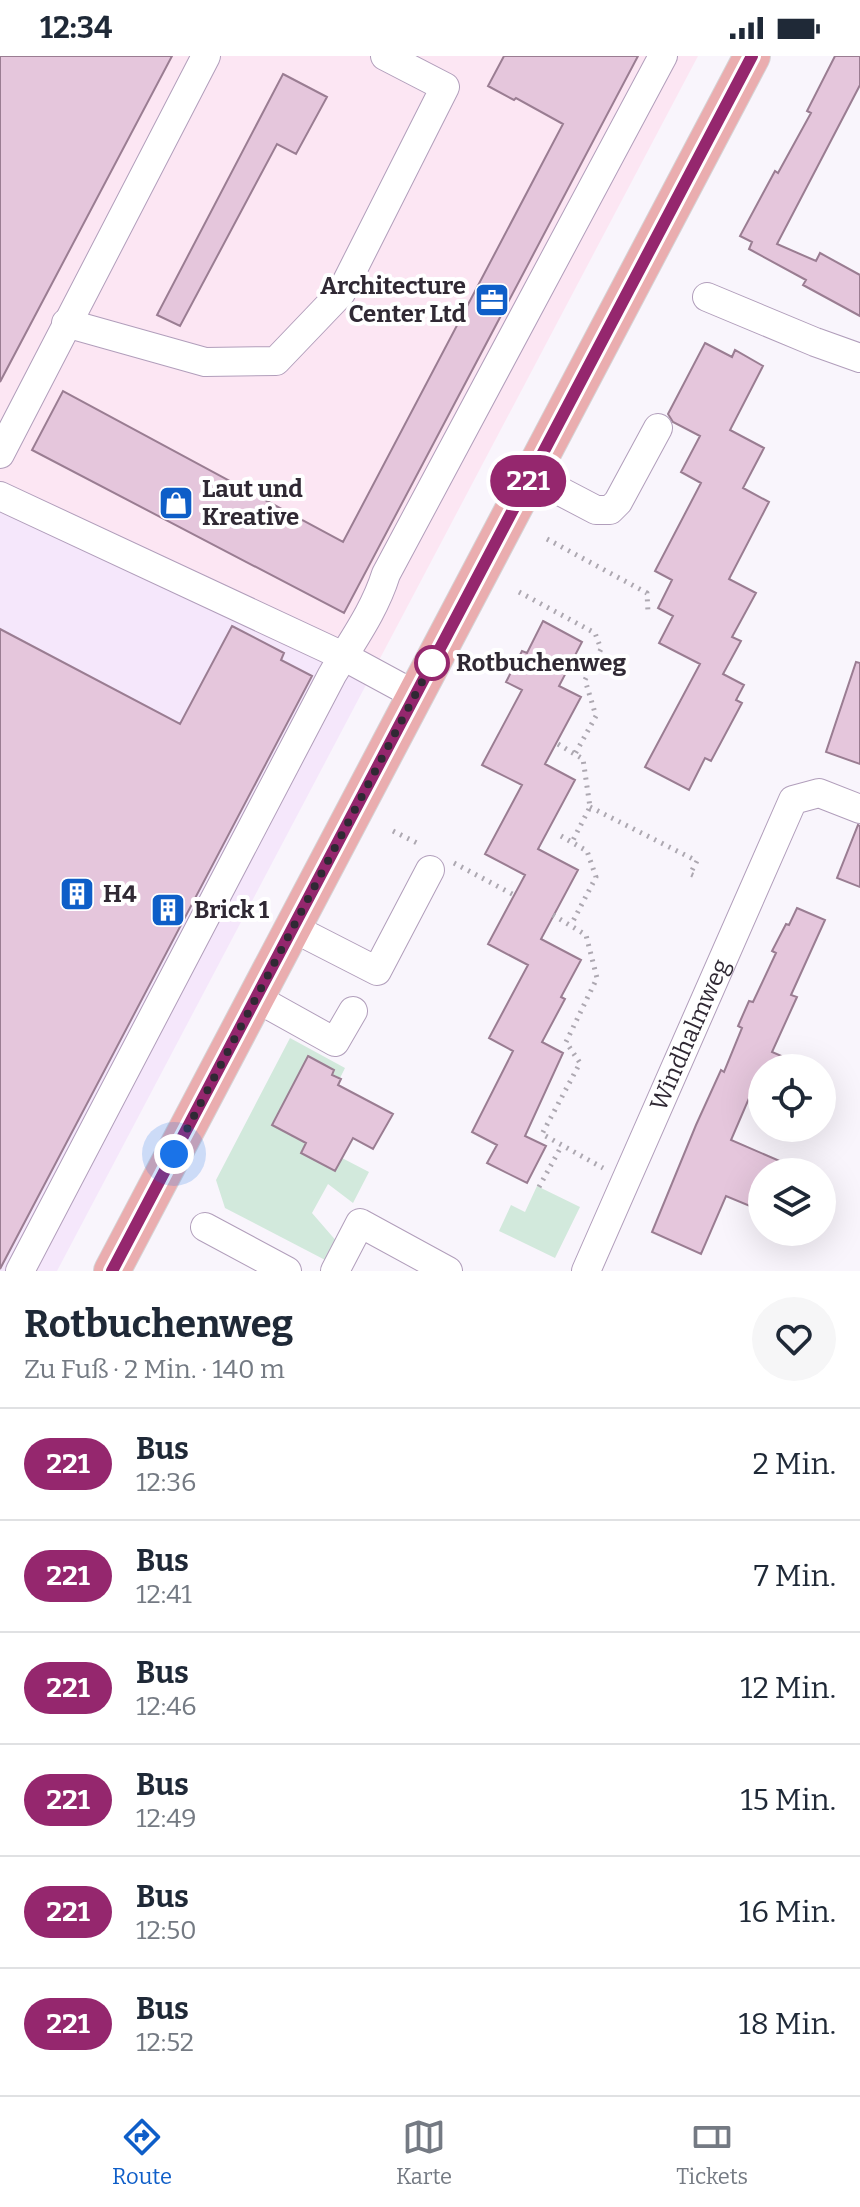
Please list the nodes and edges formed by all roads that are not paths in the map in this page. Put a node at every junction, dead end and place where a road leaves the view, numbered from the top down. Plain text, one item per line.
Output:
1 (206, 56) edge
2 (385, 56) edge
3 (663, 56) edge
4 (752, 56) edge
5 (707, 297) dead end
6 (66, 323) junction
7 (860, 358) edge
8 (658, 428) dead end
9 (0, 454) edge
10 (531, 476) junction
11 (0, 496) edge
12 (343, 656) junction
13 (415, 695) junction
14 (860, 809) edge
15 (430, 870) dead end
16 (293, 928) junction
17 (256, 998) junction
18 (353, 1011) dead end
19 (205, 1227) dead end
20 (20, 1271) edge
21 (112, 1271) edge
22 (287, 1271) edge
23 (335, 1271) edge
24 (448, 1271) edge
25 (586, 1271) edge

1 - 6 street
2 - 6 street
3 - 12 street
4 - 10 main road
5 - 7 street
6 - 9 street
8 - 10 street
10 - 13 main road
11 - 12 street
12 - 13 street
12 - 20 street
13 - 16 main road
14 - 25 street, Windhalmweg
15 - 16 street
16 - 17 main road
17 - 18 street
17 - 21 main road
19 - 22 street
23 - 24 street

